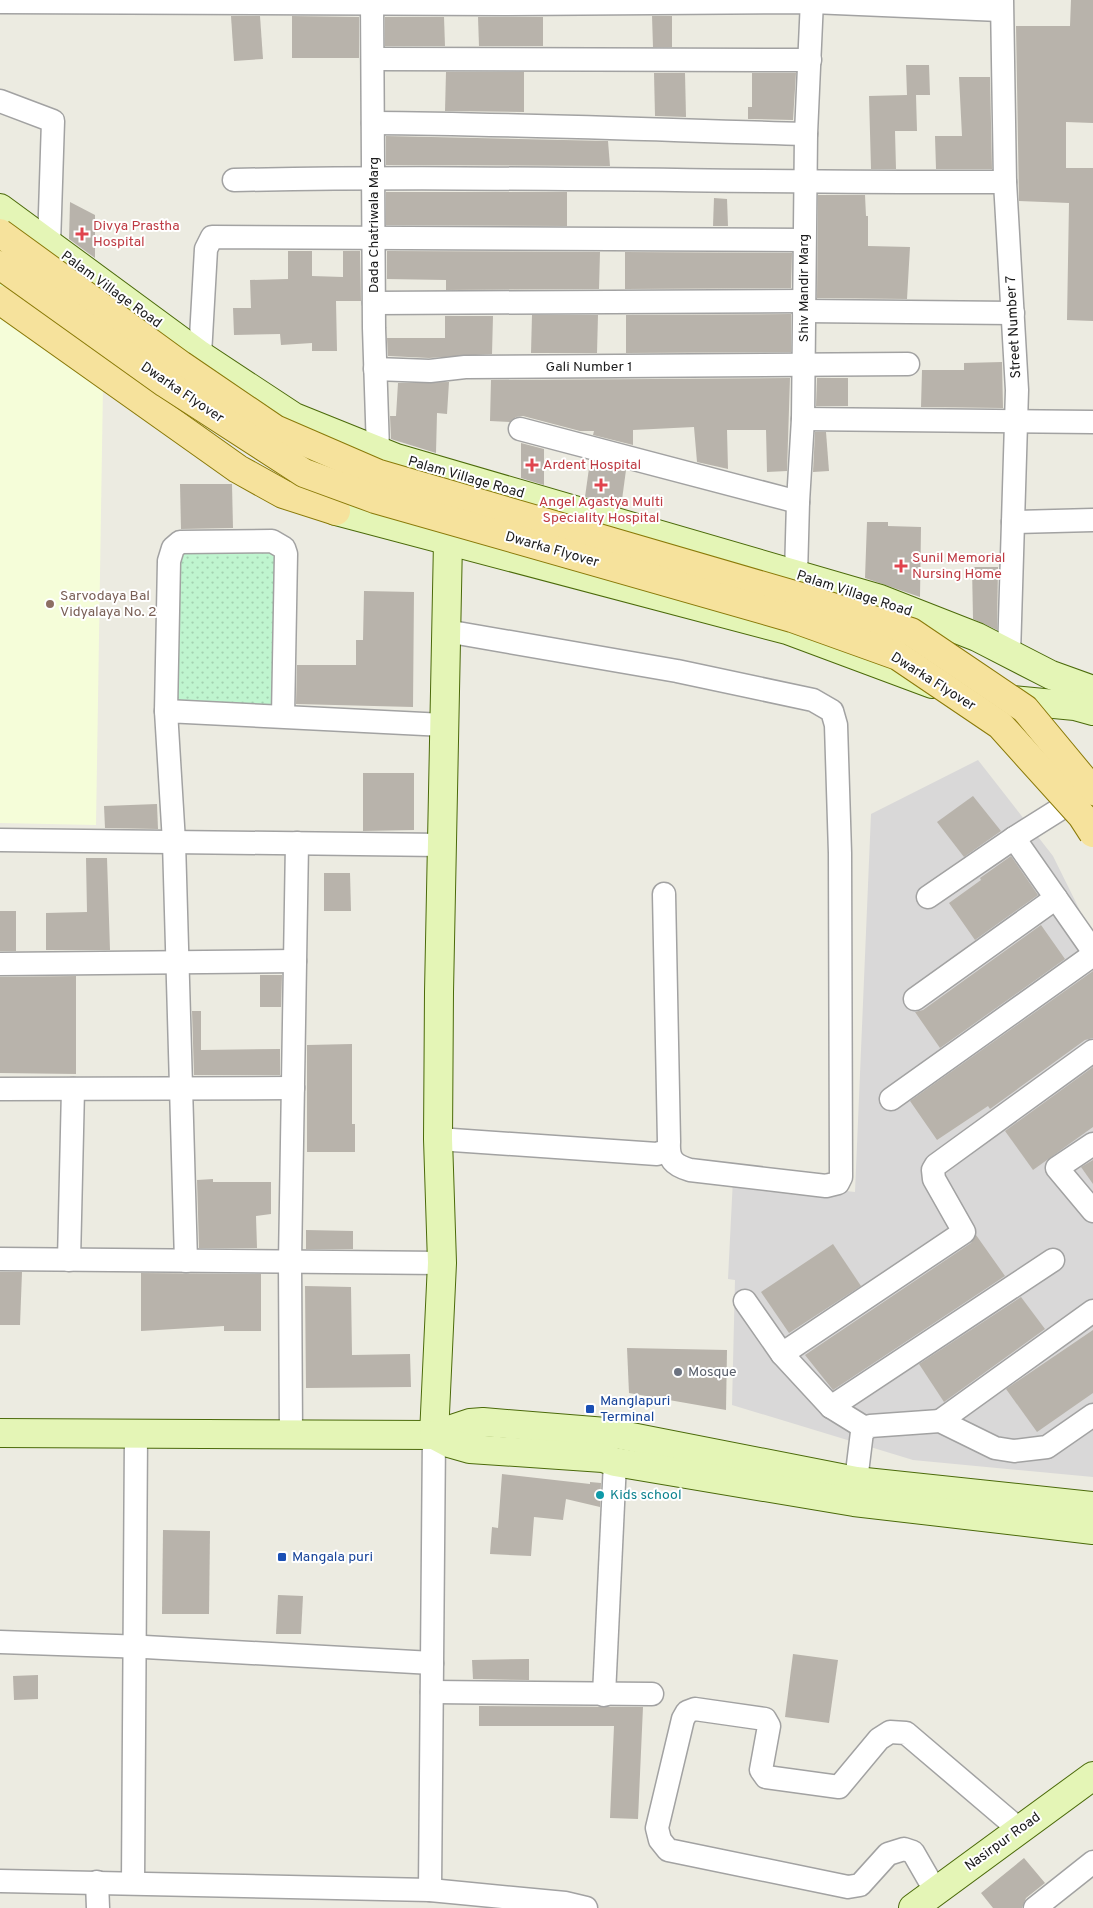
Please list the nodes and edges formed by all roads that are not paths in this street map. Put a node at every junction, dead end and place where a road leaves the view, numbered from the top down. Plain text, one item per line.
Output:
1 (372, 1) edge
2 (812, 1) edge
3 (0, 2) edge
4 (1001, 5) edge
5 (373, 59) junction
6 (810, 60) junction
7 (0, 101) edge
8 (373, 123) junction
9 (806, 134) junction
10 (373, 177) junction
11 (234, 180) dead end
12 (805, 182) junction
13 (1005, 182) junction
14 (0, 208) edge
15 (0, 233) edge
16 (374, 236) junction
17 (804, 240) junction
18 (48, 244) junction
19 (0, 265) edge
20 (0, 283) edge
21 (0, 300) edge
22 (374, 303) junction
23 (804, 306) junction
24 (1013, 313) junction
25 (200, 355) junction
26 (803, 364) junction
27 (908, 364) dead end
28 (375, 370) junction
29 (803, 419) junction
30 (1016, 422) junction
31 (1093, 422) edge
32 (520, 429) dead end
33 (378, 450) junction
34 (458, 476) junction
35 (798, 502) junction
36 (336, 511) junction
37 (1093, 520) edge
38 (1013, 522) junction
39 (448, 541) junction
40 (796, 575) junction
41 (446, 631) junction
42 (1009, 654) junction
43 (1087, 703) edge
44 (166, 711) junction
45 (283, 716) junction
46 (444, 725) junction
47 (1093, 728) edge
48 (1093, 790) edge
49 (1093, 833) edge
50 (1014, 838) junction
51 (0, 840) edge
52 (174, 842) junction
53 (297, 843) junction
54 (442, 845) junction
55 (664, 894) dead end
56 (928, 896) dead end
57 (1056, 898) junction
58 (1093, 951) edge
59 (1093, 955) edge
60 (295, 961) junction
61 (176, 962) junction
62 (0, 964) edge
63 (915, 999) dead end
64 (1093, 1051) edge
65 (182, 1087) junction
66 (293, 1088) junction
67 (0, 1089) edge
68 (73, 1089) junction
69 (890, 1099) dead end
70 (438, 1139) junction
71 (1093, 1144) edge
72 (668, 1150) junction
73 (1093, 1211) edge
74 (0, 1259) edge
75 (69, 1260) junction
76 (1054, 1260) dead end
77 (186, 1261) junction
78 (290, 1262) junction
79 (442, 1263) junction
80 (745, 1301) dead end
81 (1093, 1311) edge
82 (782, 1354) junction
83 (831, 1407) junction
84 (1093, 1415) edge
85 (940, 1421) junction
86 (865, 1428) junction
87 (0, 1433) edge
88 (136, 1434) junction
89 (434, 1434) junction
90 (291, 1435) junction
91 (615, 1462) junction
92 (855, 1492) junction
93 (1086, 1517) edge
94 (0, 1642) edge
95 (134, 1648) junction
96 (432, 1663) junction
97 (432, 1692) junction
98 (652, 1694) dead end
99 (604, 1695) junction
100 (1093, 1776) edge
101 (1020, 1830) junction
102 (1093, 1862) edge
103 (0, 1881) edge
104 (97, 1882) junction
105 (133, 1883) junction
106 (430, 1890) junction
107 (936, 1892) junction
108 (98, 1908) edge
109 (586, 1908) edge
110 (913, 1908) edge
111 (1035, 1908) edge

1 - 2 street
1 - 3 street
1 - 5 street, Dada Chatriwala Marg
2 - 4 street
2 - 6 street, Shiv Mandir Marg
4 - 13 street, Street Number 7
5 - 6 street
5 - 8 street, Dada Chatriwala Marg
6 - 9 street, Shiv Mandir Marg
7 - 18 street
8 - 9 street
8 - 10 street, Dada Chatriwala Marg
9 - 12 street, Shiv Mandir Marg
10 - 11 street
10 - 12 street
10 - 16 street, Dada Chatriwala Marg
12 - 13 street
12 - 17 street, Shiv Mandir Marg
13 - 24 street, Street Number 7
14 - 18 street, Palam Village Road
15 - 48 main road, Dwarka Flyover, bridge
16 - 17 street
16 - 22 street, Dada Chatriwala Marg
16 - 25 street
17 - 23 street, Shiv Mandir Marg
18 - 25 street, Palam Village Road
19 - 49 main road, Dwarka Flyover, bridge
20 - 36 street
21 - 36 main road
22 - 23 street
22 - 28 street, Dada Chatriwala Marg
23 - 24 street
23 - 26 street, Shiv Mandir Marg
24 - 30 street, Street Number 7
25 - 33 street, Palam Village Road
26 - 27 street, Gali Number 1
26 - 28 street, Gali Number 1
26 - 29 street, Shiv Mandir Marg
28 - 33 street, Dada Chatriwala Marg
29 - 30 street
29 - 35 street, Shiv Mandir Marg
30 - 31 street
30 - 38 street, Street Number 7
32 - 35 street
33 - 34 street, Palam Village Road
34 - 39 street
34 - 40 street, Palam Village Road
35 - 40 street, Shiv Mandir Marg
36 - 39 street
37 - 38 street
38 - 42 street, Street Number 7
39 - 41 street
39 - 43 street
40 - 42 street, Palam Village Road
41 - 46 street
41 - 72 street
42 - 43 street, Palam Village Road
43 - 47 street
44 - 45 street
44 - 45 street
44 - 52 street
45 - 46 street
46 - 54 street
48 - 50 street
50 - 56 street
50 - 57 street
51 - 52 street
52 - 53 street
52 - 61 street
53 - 54 street
53 - 60 street
54 - 70 street
55 - 72 street
57 - 58 street
57 - 63 street
59 - 69 street
60 - 61 street
60 - 66 street
61 - 62 street
61 - 65 street
64 - 82 street
65 - 66 street
65 - 68 street
65 - 77 street
66 - 78 street
67 - 68 street
68 - 75 street
70 - 72 street
70 - 79 street
71 - 73 street
74 - 75 street
75 - 77 street
76 - 83 street
77 - 78 street
78 - 79 street
78 - 90 street
79 - 89 street
80 - 82 street
81 - 85 street
82 - 83 street
83 - 86 street
84 - 85 street
85 - 86 street
86 - 92 street
87 - 88 street
88 - 90 street
88 - 95 street
89 - 90 street
89 - 91 street
89 - 92 street
89 - 96 street
91 - 92 street
91 - 99 street
92 - 93 street
94 - 95 street
95 - 96 street
95 - 105 street
96 - 97 street
97 - 99 street
97 - 106 street
98 - 99 street
100 - 101 street, Nasirpur Road
101 - 107 street, Nasirpur Road
101 - 107 street
102 - 111 street
103 - 104 street
104 - 105 street
104 - 108 street
105 - 106 street
106 - 109 street
107 - 110 street, Nasirpur Road

